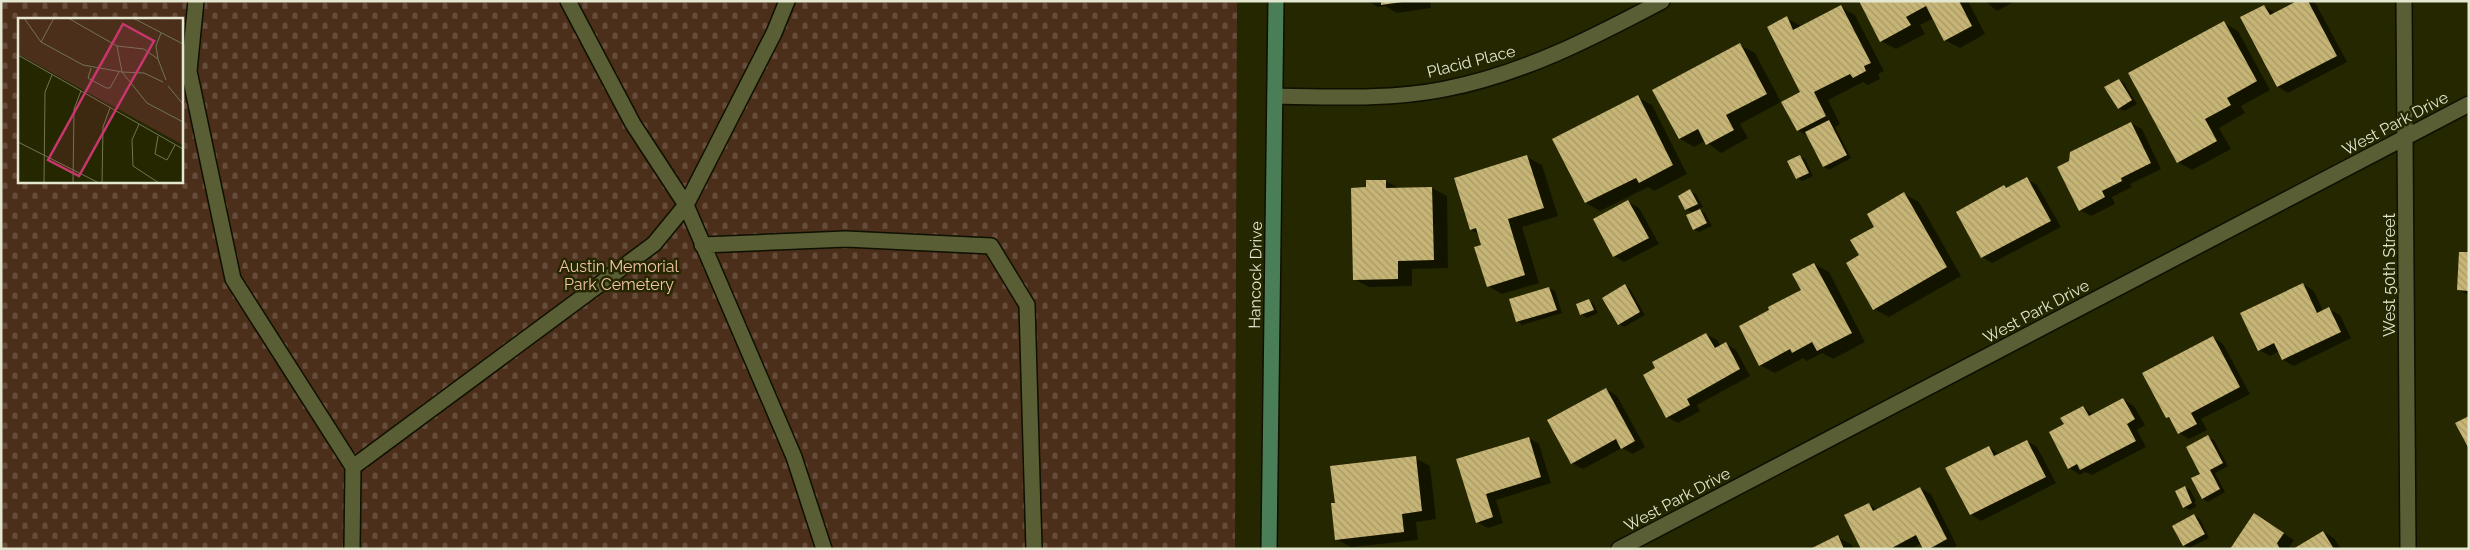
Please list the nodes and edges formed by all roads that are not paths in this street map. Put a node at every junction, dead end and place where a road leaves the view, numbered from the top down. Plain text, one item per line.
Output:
1 (196, 1) edge
2 (568, 1) edge
3 (787, 1) edge
4 (1276, 1) edge
5 (1662, 1) edge
6 (2404, 1) edge
7 (1274, 96) junction
8 (2469, 104) edge
9 (2405, 137) junction
10 (686, 205) junction
11 (702, 245) junction
12 (353, 468) junction
13 (352, 549) edge
14 (824, 549) edge
15 (1034, 549) edge
16 (1269, 549) edge
17 (1619, 549) edge
18 (2408, 549) edge

1 - 12 street
2 - 10 street
3 - 10 street
4 - 7 street, Hancock Drive
5 - 7 street, Placid Place
6 - 9 street, West 50th Street
7 - 16 street, Hancock Drive
8 - 9 street, West Park Drive
9 - 17 street, West Park Drive
9 - 18 street, West 50th Street
10 - 11 street
10 - 12 street
11 - 14 street
11 - 15 street
12 - 13 street

